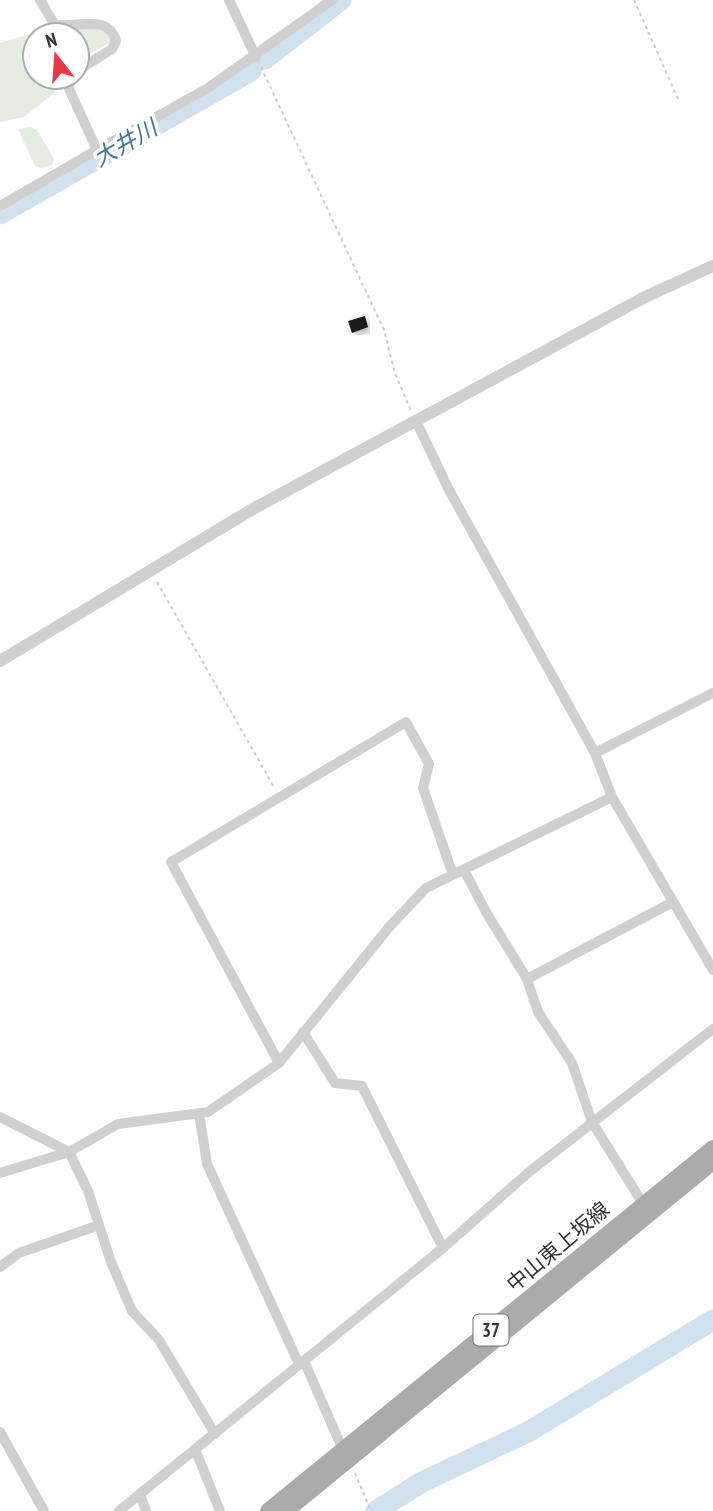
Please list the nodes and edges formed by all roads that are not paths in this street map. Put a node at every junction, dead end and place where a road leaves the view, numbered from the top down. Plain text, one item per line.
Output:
1 (40, 0) edge
2 (229, 0) edge
3 (332, 0) edge
4 (53, 21) edge
5 (91, 24) edge
6 (256, 57) junction
7 (91, 62) edge
8 (70, 91) edge
9 (97, 150) junction
10 (0, 206) edge
11 (713, 266) edge
12 (417, 423) junction
13 (0, 661) edge
14 (713, 693) edge
15 (595, 753) junction
16 (612, 797) junction
17 (464, 870) junction
18 (453, 875) junction
19 (673, 902) junction
20 (713, 970) edge
21 (527, 979) junction
22 (713, 1029) edge
23 (303, 1032) junction
24 (279, 1063) junction
25 (199, 1113) junction
26 (0, 1117) edge
27 (592, 1122) junction
28 (713, 1147) edge
29 (69, 1152) junction
30 (713, 1162) edge
31 (0, 1173) edge
32 (646, 1209) junction
33 (99, 1226) junction
34 (443, 1248) junction
35 (0, 1267) edge
36 (302, 1363) junction
37 (0, 1432) edge
38 (215, 1434) junction
39 (195, 1449) junction
40 (346, 1456) junction
41 (140, 1494) junction
42 (44, 1511) edge
43 (119, 1511) edge
44 (146, 1511) edge
45 (220, 1511) edge
46 (268, 1511) edge
47 (286, 1511) edge

1 - 4 street
2 - 6 street
3 - 6 street
5 - 7 street
6 - 9 street
8 - 9 street
9 - 10 street
11 - 12 street
12 - 13 street
12 - 15 street
14 - 15 street
15 - 16 street
16 - 17 street
16 - 19 street
17 - 18 street
17 - 21 street
18 - 23 street
18 - 24 street
19 - 20 street
19 - 21 street
21 - 27 street
22 - 27 street
23 - 24 street
23 - 34 street
24 - 25 street
25 - 29 street
25 - 36 street
26 - 29 street
27 - 32 street
27 - 34 street
28 - 32 main road, 中山東上坂線 / 37
29 - 31 street
29 - 33 street
30 - 32 main road, 中山東上坂線 / 37
32 - 40 main road, 中山東上坂線 / 37
33 - 35 street
33 - 38 street
34 - 36 street
36 - 38 street
36 - 40 street
37 - 42 street
38 - 39 street
39 - 41 street
39 - 45 street
40 - 46 main road, 中山東上坂線 / 37
40 - 47 main road, 中山東上坂線 / 37
41 - 43 street
41 - 44 street

